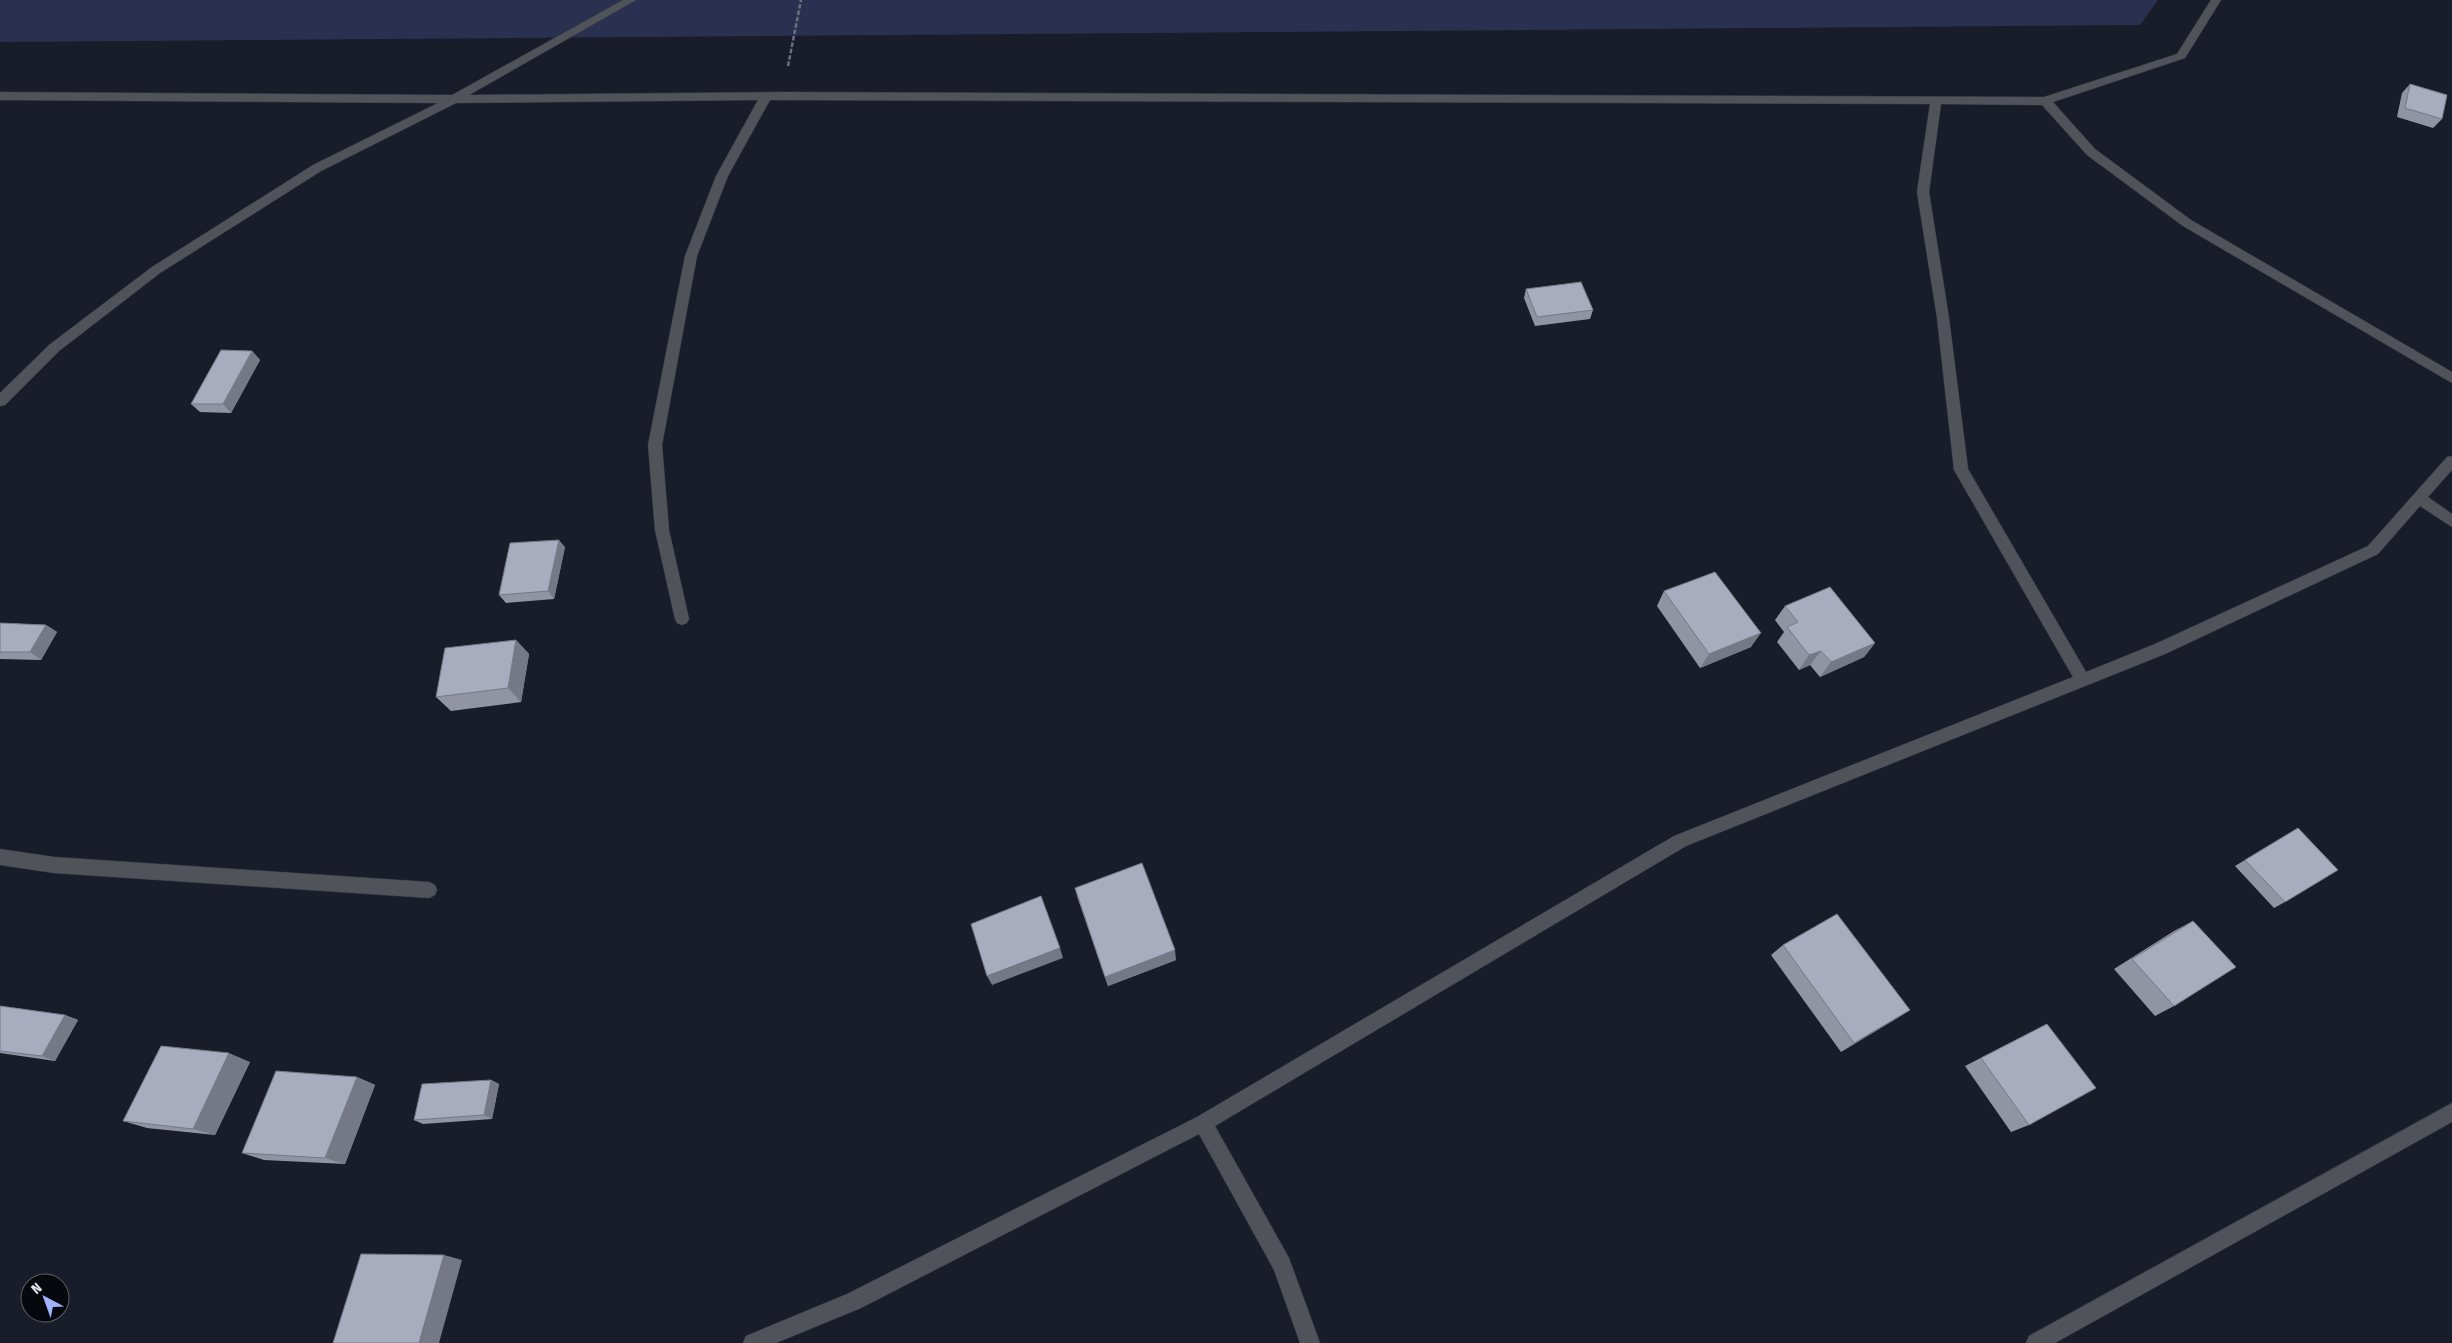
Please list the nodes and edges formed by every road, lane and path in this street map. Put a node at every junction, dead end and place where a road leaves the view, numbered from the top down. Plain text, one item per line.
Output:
1 (631, 0) edge
2 (801, 0) edge
3 (2216, 0) edge
4 (0, 96) edge
5 (766, 96) junction
6 (782, 96) junction
7 (454, 99) junction
8 (1936, 100) junction
9 (2045, 101) junction
10 (2452, 378) edge
11 (0, 401) edge
12 (2452, 461) edge
13 (2418, 498) junction
14 (2452, 520) edge
15 (682, 619) dead end
16 (2083, 680) junction
17 (0, 857) edge
18 (429, 890) dead end
19 (2452, 1112) edge
20 (1203, 1123) junction
21 (753, 1343) edge
22 (1310, 1343) edge
23 (2036, 1343) edge

1 - 7 street
2 - 6 path
3 - 9 street
4 - 7 street
5 - 6 street
5 - 7 street
5 - 15 street
6 - 8 street
7 - 11 street
8 - 9 street
8 - 16 street
9 - 10 street
12 - 13 street
13 - 14 street
13 - 16 street
16 - 20 street
17 - 18 street
19 - 23 street
20 - 21 street
20 - 22 street

